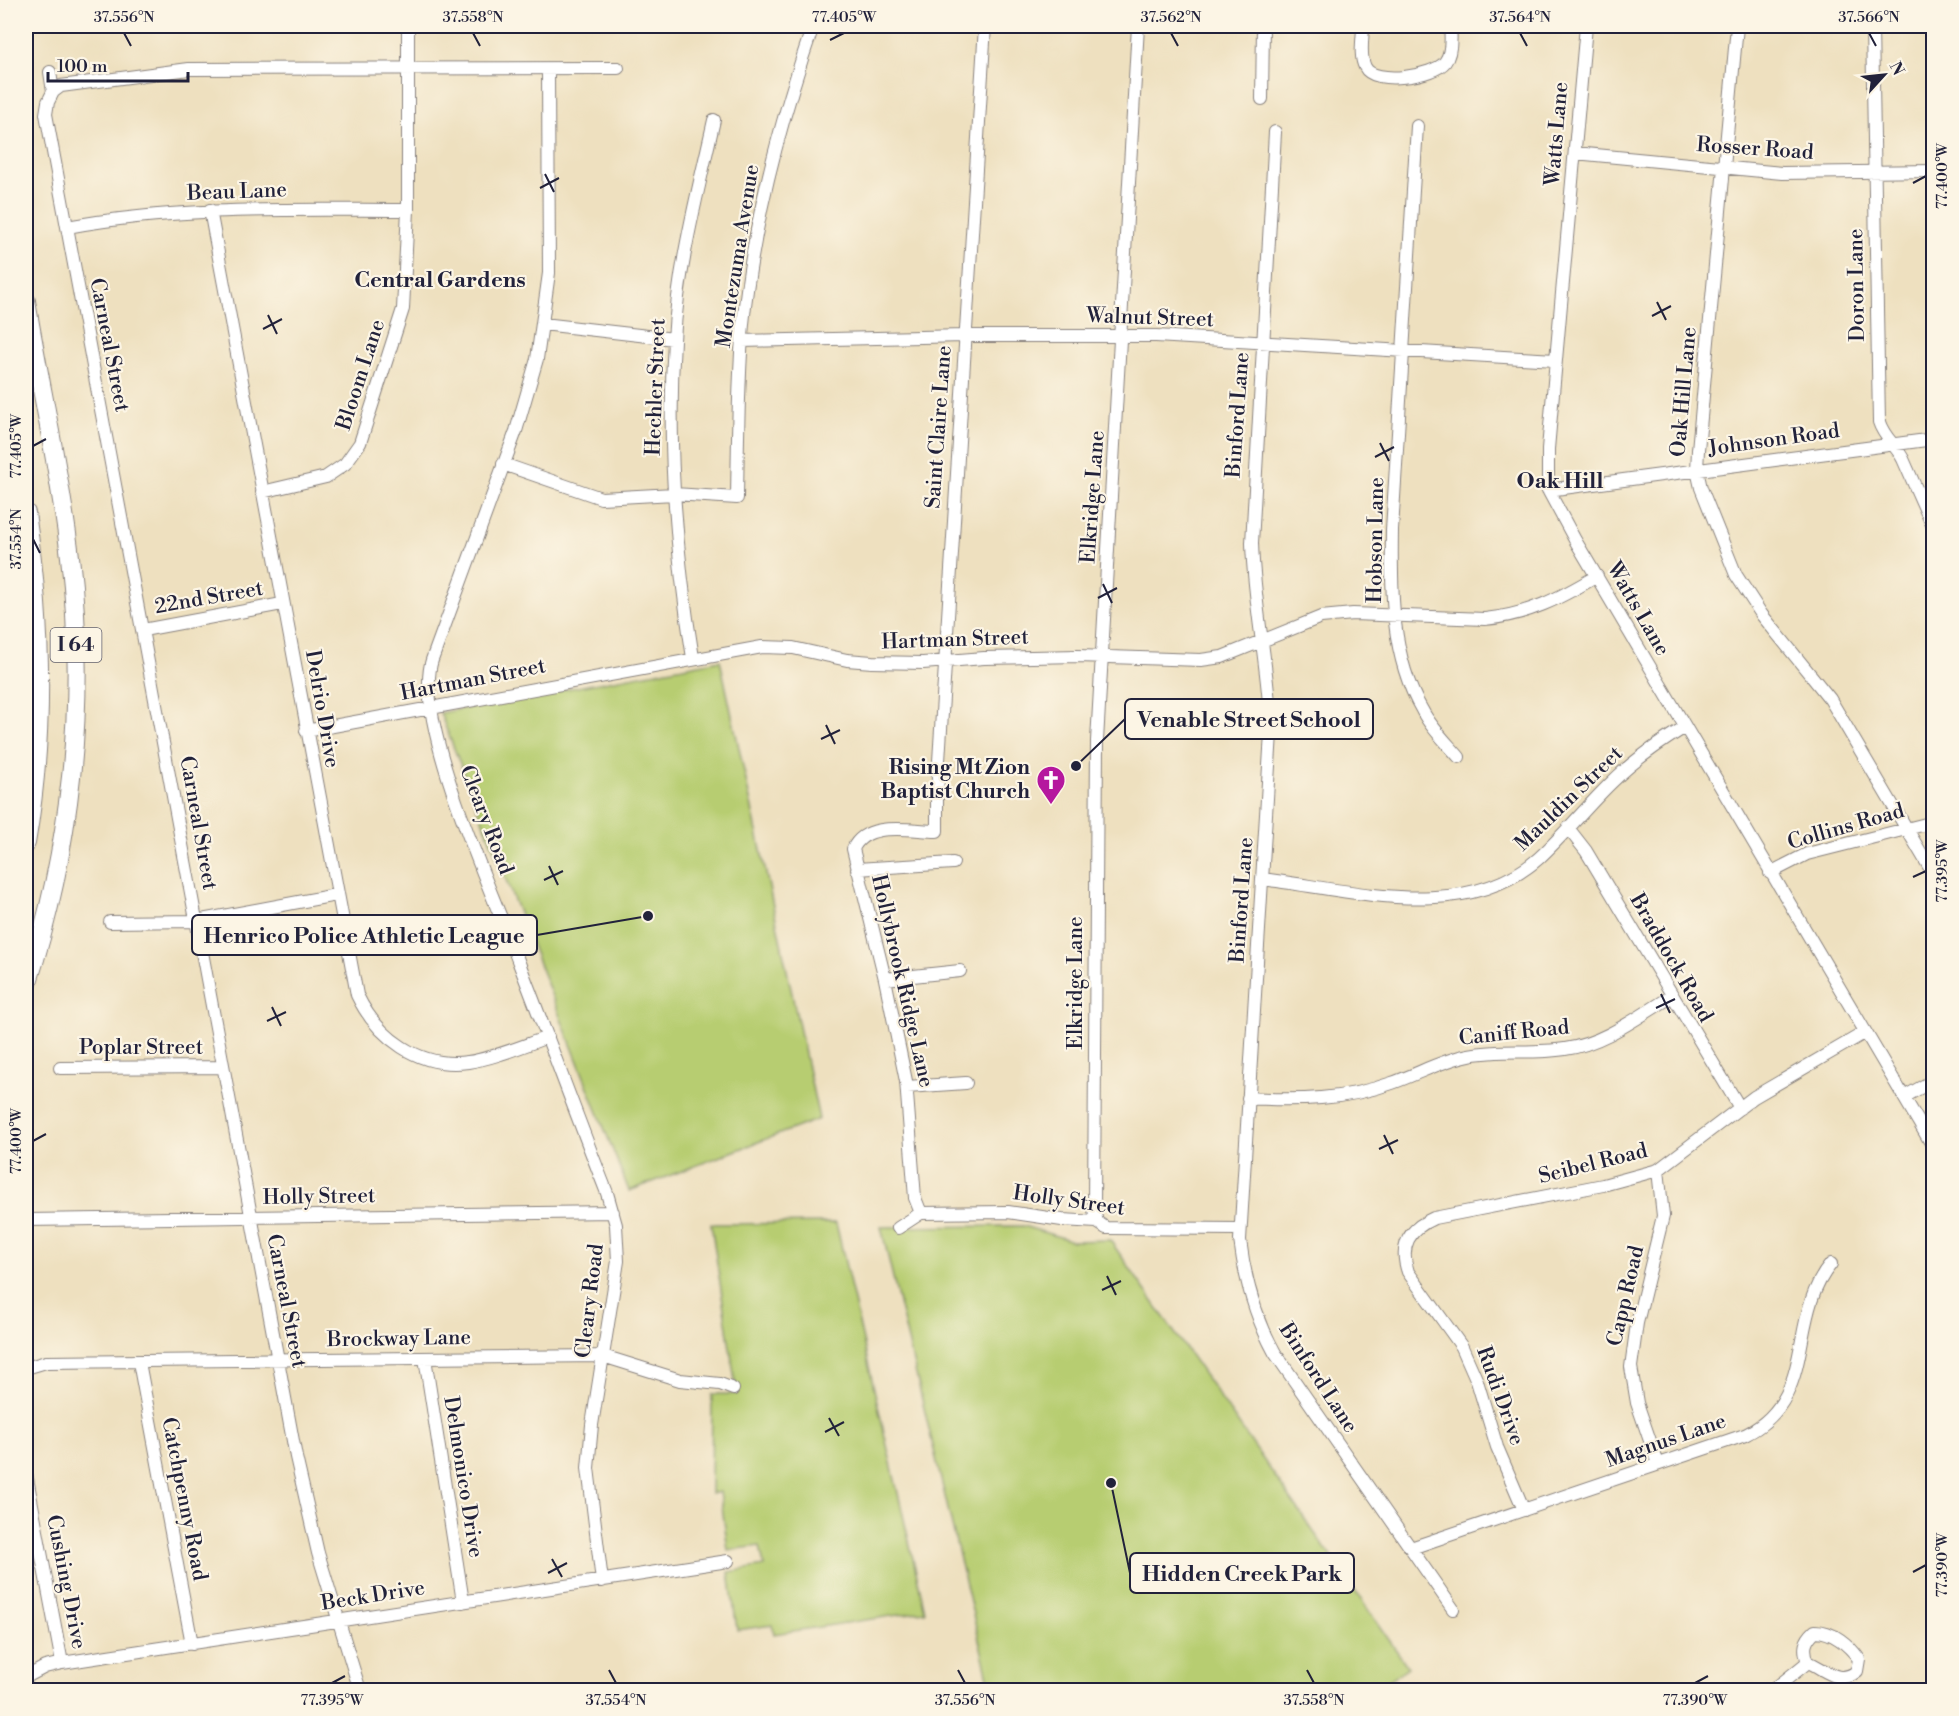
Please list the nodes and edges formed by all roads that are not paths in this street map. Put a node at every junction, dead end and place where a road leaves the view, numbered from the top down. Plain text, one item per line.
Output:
1 (408, 26) edge
2 (813, 26) edge
3 (985, 26) edge
4 (1138, 26) edge
5 (1263, 26) edge
6 (1363, 26) edge
7 (1450, 26) edge
8 (1586, 26) edge
9 (1737, 26) edge
10 (1872, 26) edge
11 (618, 68) dead end
12 (407, 69) junction
13 (548, 69) junction
14 (50, 72) dead end
15 (53, 92) junction
16 (1262, 99) dead end
17 (714, 120) dead end
18 (1417, 126) dead end
19 (1275, 132) dead end
20 (1575, 153) junction
21 (1724, 167) junction
22 (1934, 171) edge
23 (1875, 173) junction
24 (210, 210) junction
25 (408, 210) junction
26 (67, 226) junction
27 (26, 301) edge
28 (543, 324) junction
29 (1122, 335) junction
30 (965, 336) junction
31 (674, 339) junction
32 (742, 341) junction
33 (1262, 342) junction
34 (1403, 351) junction
35 (1556, 360) junction
36 (1934, 439) edge
37 (1892, 444) junction
38 (503, 465) junction
39 (1697, 470) junction
40 (1548, 490) junction
41 (262, 492) junction
42 (674, 494) junction
43 (26, 513) edge
44 (1934, 529) edge
45 (1597, 576) junction
46 (282, 604) junction
47 (1395, 615) junction
48 (143, 630) junction
49 (1261, 640) junction
50 (1102, 656) junction
51 (693, 658) junction
52 (944, 661) junction
53 (431, 708) junction
54 (1685, 727) junction
55 (306, 731) junction
56 (1459, 757) dead end
57 (1934, 822) edge
58 (1568, 828) junction
59 (1907, 828) junction
60 (937, 831) joint
61 (26, 843) edge
62 (953, 863) dead end
63 (857, 869) junction
64 (1770, 873) junction
65 (1934, 875) edge
66 (1262, 879) junction
67 (336, 895) junction
68 (196, 921) junction
69 (110, 922) dead end
70 (960, 971) dead end
71 (885, 979) junction
72 (26, 988) edge
73 (1671, 997) junction
74 (1864, 1033) junction
75 (548, 1037) junction
76 (223, 1067) junction
77 (60, 1068) dead end
78 (1934, 1080) edge
79 (966, 1083) dead end
80 (908, 1088) junction
81 (1904, 1097) junction
82 (1248, 1098) junction
83 (1740, 1108) junction
84 (1934, 1148) edge
85 (1658, 1170) junction
86 (613, 1212) junction
87 (921, 1214) junction
88 (251, 1217) junction
89 (26, 1220) edge
90 (1097, 1222) junction
91 (898, 1228) dead end
92 (1240, 1229) junction
93 (1831, 1264) dead end
94 (1408, 1272) joint
95 (603, 1356) junction
96 (425, 1358) junction
97 (278, 1360) junction
98 (139, 1362) junction
99 (26, 1368) edge
100 (733, 1389) dead end
101 (1658, 1464) junction
102 (26, 1473) edge
103 (1524, 1509) junction
104 (30, 1520) edge
105 (1411, 1548) junction
106 (728, 1561) dead end
107 (602, 1581) junction
108 (463, 1602) junction
109 (1453, 1609) dead end
110 (338, 1622) junction
111 (192, 1644) junction
112 (1808, 1662) junction
113 (62, 1663) junction
114 (26, 1677) edge
115 (358, 1684) dead end
116 (1773, 1690) edge

1 - 12 street, Bloom Lane
2 - 32 street, Montezuma Avenue
3 - 30 street, Saint Claire Lane
4 - 29 street, Elkridge Lane
5 - 16 street
6 - 7 street
8 - 20 street, Watts Lane
9 - 21 street, Oak Hill Lane
10 - 23 street, Doron Lane
11 - 13 street
12 - 13 street
12 - 15 street
12 - 25 street, Bloom Lane
13 - 28 street, Cleary Road
14 - 15 street, Carneal Street
15 - 26 street, Carneal Street
17 - 31 street, Hechler Street
18 - 34 street, Hobson Lane
19 - 33 street, Binford Lane
20 - 21 street, Rosser Road
20 - 35 street, Watts Lane
21 - 23 street, Rosser Road
21 - 39 street, Oak Hill Lane
22 - 23 street, Rosser Road
23 - 37 street, Doron Lane
24 - 25 street, Beau Lane
24 - 26 street, Beau Lane
24 - 41 street, Delrio Drive
25 - 41 street, Bloom Lane
26 - 48 street, Carneal Street
27 - 72 highway, I 64
28 - 31 street
28 - 38 street, Cleary Road
29 - 30 street, Walnut Street
29 - 33 street, Walnut Street
29 - 50 street, Elkridge Lane
30 - 32 street, Walnut Street
30 - 52 street, Saint Claire Lane
31 - 42 street, Hechler Street
32 - 42 street, Montezuma Avenue
33 - 34 street, Walnut Street
33 - 49 street, Binford Lane
34 - 35 street, Walnut Street
34 - 47 street, Hobson Lane
35 - 40 street, Watts Lane
36 - 37 street, Johnson Road
37 - 39 street, Johnson Road
37 - 44 street, Doron Lane
38 - 42 street
38 - 53 street, Cleary Road
39 - 40 street, Johnson Road
39 - 59 street, Oak Hill Lane
40 - 45 street, Watts Lane
41 - 46 street, Delrio Drive
42 - 51 street, Hechler Street
43 - 61 highway, I 64
45 - 47 street, Hartman Street
45 - 54 street, Watts Lane
46 - 48 street, 22nd Street
46 - 55 street, Delrio Drive
47 - 49 street, Hartman Street
47 - 56 street, Hobson Lane
48 - 68 street, Carneal Street
49 - 50 street, Hartman Street
49 - 66 street, Binford Lane
50 - 52 street, Hartman Street
50 - 90 street, Elkridge Lane
51 - 52 street, Hartman Street
51 - 53 street, Hartman Street
52 - 60 street, Saint Claire Lane
53 - 55 street, Hartman Street
53 - 75 street, Cleary Road
54 - 58 street, Mauldin Street
54 - 64 street, Watts Lane
55 - 67 street, Delrio Drive
57 - 59 street, Collins Road
58 - 66 street, Mauldin Street
58 - 73 street, Braddock Road
59 - 64 street, Collins Road
59 - 65 street, Oak Hill Lane
60 - 63 street, Hollybrook Ridge Lane
62 - 63 street
63 - 71 street, Hollybrook Ridge Lane
64 - 74 street, Watts Lane
66 - 82 street, Binford Lane
67 - 68 street
67 - 75 street, Delrio Drive
68 - 69 street
68 - 76 street, Carneal Street
70 - 71 street
71 - 80 street, Hollybrook Ridge Lane
73 - 82 street, Caniff Road
73 - 83 street, Braddock Road
74 - 81 street, Watts Lane
74 - 83 street, Seibel Road
75 - 86 street, Cleary Road
76 - 77 street, Poplar Street
76 - 88 street, Carneal Street
78 - 81 street
79 - 80 street
80 - 87 street, Hollybrook Ridge Lane
81 - 84 street, Watts Lane
82 - 92 street, Binford Lane
83 - 85 street, Seibel Road
85 - 94 street, Seibel Road
85 - 101 street, Capp Road
86 - 88 street, Holly Street
86 - 95 street, Cleary Road
87 - 90 street, Holly Street
87 - 91 street
88 - 89 street, Holly Street
88 - 97 street, Carneal Street
90 - 92 street, Holly Street
92 - 105 street, Binford Lane
93 - 101 street, Magnus Lane
94 - 103 street, Rudi Drive
95 - 96 street, Brockway Lane
95 - 100 street, Brockway Lane
95 - 107 street, Cleary Road
96 - 97 street, Brockway Lane
96 - 108 street, Delmonico Drive
97 - 98 street, Brockway Lane
97 - 110 street, Carneal Street
98 - 99 street, Brockway Lane
98 - 111 street, Catchpenny Road
101 - 103 street, Magnus Lane
102 - 104 street, Cushing Drive
103 - 105 street, Magnus Lane
104 - 113 street, Cushing Drive
105 - 109 street, Binford Lane
106 - 107 street, Beck Drive
107 - 108 street, Beck Drive
108 - 110 street, Beck Drive
110 - 111 street, Beck Drive
110 - 115 street, Carneal Street
111 - 113 street, Beck Drive
112 - 112 street
112 - 116 street
113 - 114 street, Beck Drive

